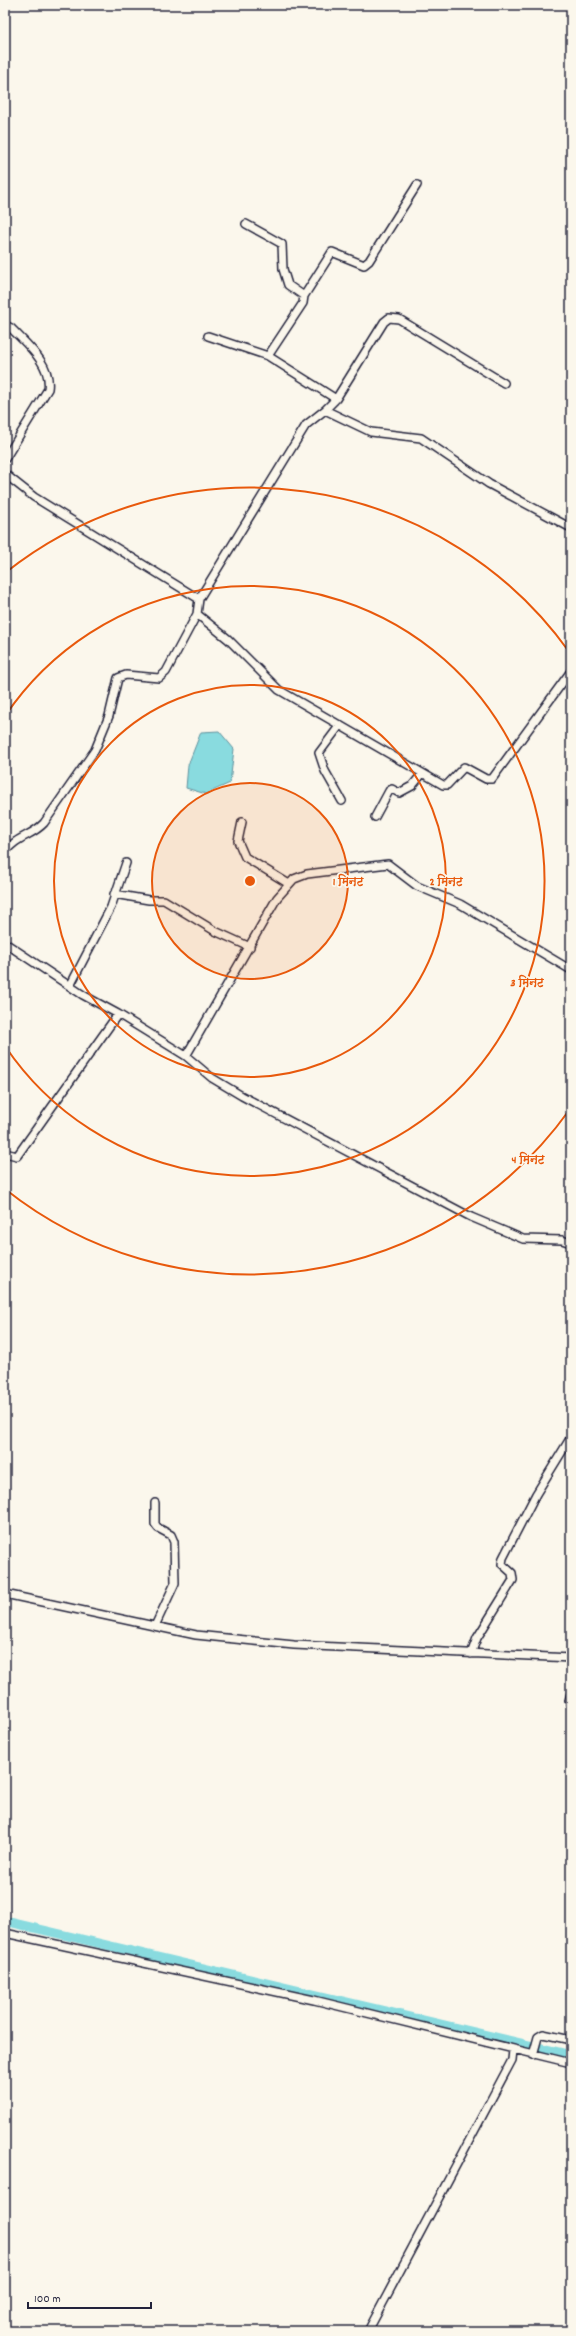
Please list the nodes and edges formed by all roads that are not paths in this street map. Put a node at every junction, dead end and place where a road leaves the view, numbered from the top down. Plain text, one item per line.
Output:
1 (417, 185) dead end
2 (246, 224) dead end
3 (304, 296) junction
4 (5, 325) edge
5 (208, 336) dead end
6 (268, 356) junction
7 (504, 383) dead end
8 (336, 399) junction
9 (325, 410) junction
10 (5, 459) edge
11 (5, 474) edge
12 (571, 528) edge
13 (199, 599) junction
14 (196, 614) junction
15 (571, 671) edge
16 (340, 725) junction
17 (422, 774) junction
18 (342, 801) dead end
19 (375, 817) dead end
20 (242, 822) dead end
21 (5, 852) edge
22 (126, 864) dead end
23 (289, 884) junction
24 (114, 894) junction
25 (5, 943) edge
26 (250, 947) junction
27 (571, 970) edge
28 (70, 986) junction
29 (118, 1014) junction
30 (186, 1056) junction
31 (5, 1153) edge
32 (571, 1243) edge
33 (571, 1437) edge
34 (155, 1503) dead end
35 (5, 1594) edge
36 (155, 1626) junction
37 (471, 1654) junction
38 (571, 1658) edge
39 (571, 1693) edge
40 (571, 1703) edge
41 (5, 1933) edge
42 (571, 2040) edge
43 (513, 2050) junction
44 (533, 2055) junction
45 (571, 2063) edge
46 (368, 2331) edge

1 - 3 street
2 - 3 street
3 - 6 street
4 - 10 street
5 - 6 street
6 - 8 street
7 - 8 street
8 - 9 street
9 - 12 street
9 - 13 street
11 - 13 street
13 - 14 street
14 - 16 street
14 - 21 street
15 - 17 street
16 - 17 street
16 - 18 street
17 - 19 street
20 - 23 street
22 - 24 street
23 - 26 street
23 - 27 street
24 - 26 street
24 - 28 street
25 - 28 street
26 - 30 street
28 - 29 street
29 - 30 street
29 - 31 street
30 - 32 street
33 - 37 street
34 - 36 street
35 - 36 street
36 - 37 street
37 - 38 street
39 - 40 street
41 - 43 street
42 - 44 street
43 - 44 street
43 - 46 street
44 - 45 street

